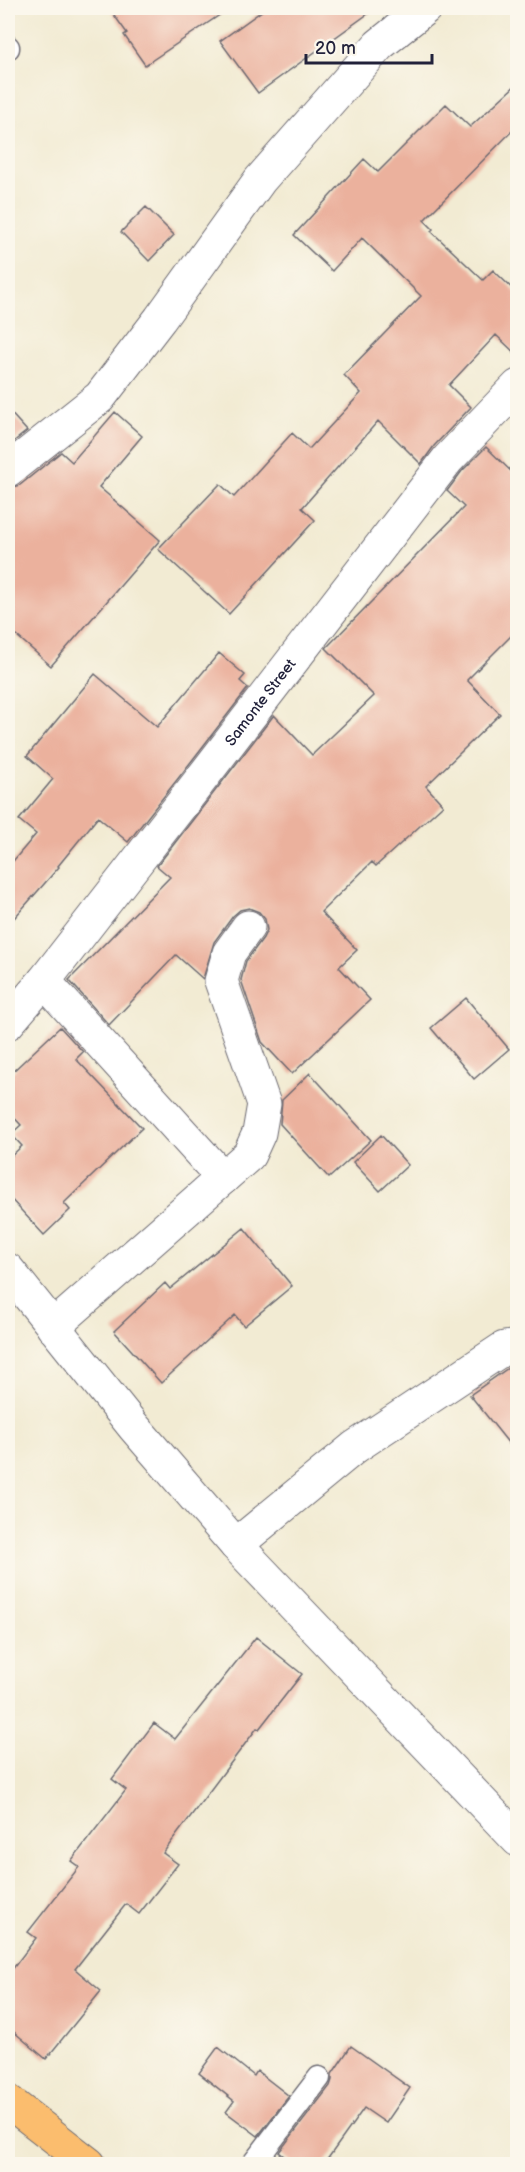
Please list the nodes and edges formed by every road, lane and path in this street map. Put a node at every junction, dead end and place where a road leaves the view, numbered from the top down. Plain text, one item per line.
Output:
1 (425, 8) edge
2 (518, 386) edge
3 (8, 470) edge
4 (248, 927) dead end
5 (44, 981) junction
6 (8, 1023) edge
7 (223, 1178) junction
8 (8, 1270) edge
9 (53, 1327) junction
10 (518, 1346) edge
11 (236, 1545) junction
12 (518, 1840) edge
13 (319, 2078) dead end
14 (8, 2101) edge
15 (89, 2164) edge
16 (253, 2164) edge

1 - 3 street
2 - 5 street, Samonte Street
4 - 7 street
5 - 6 street, Samonte Street
5 - 7 street
7 - 9 street
8 - 9 street
9 - 11 street
10 - 11 street
11 - 12 street
13 - 16 lane
14 - 15 main road

